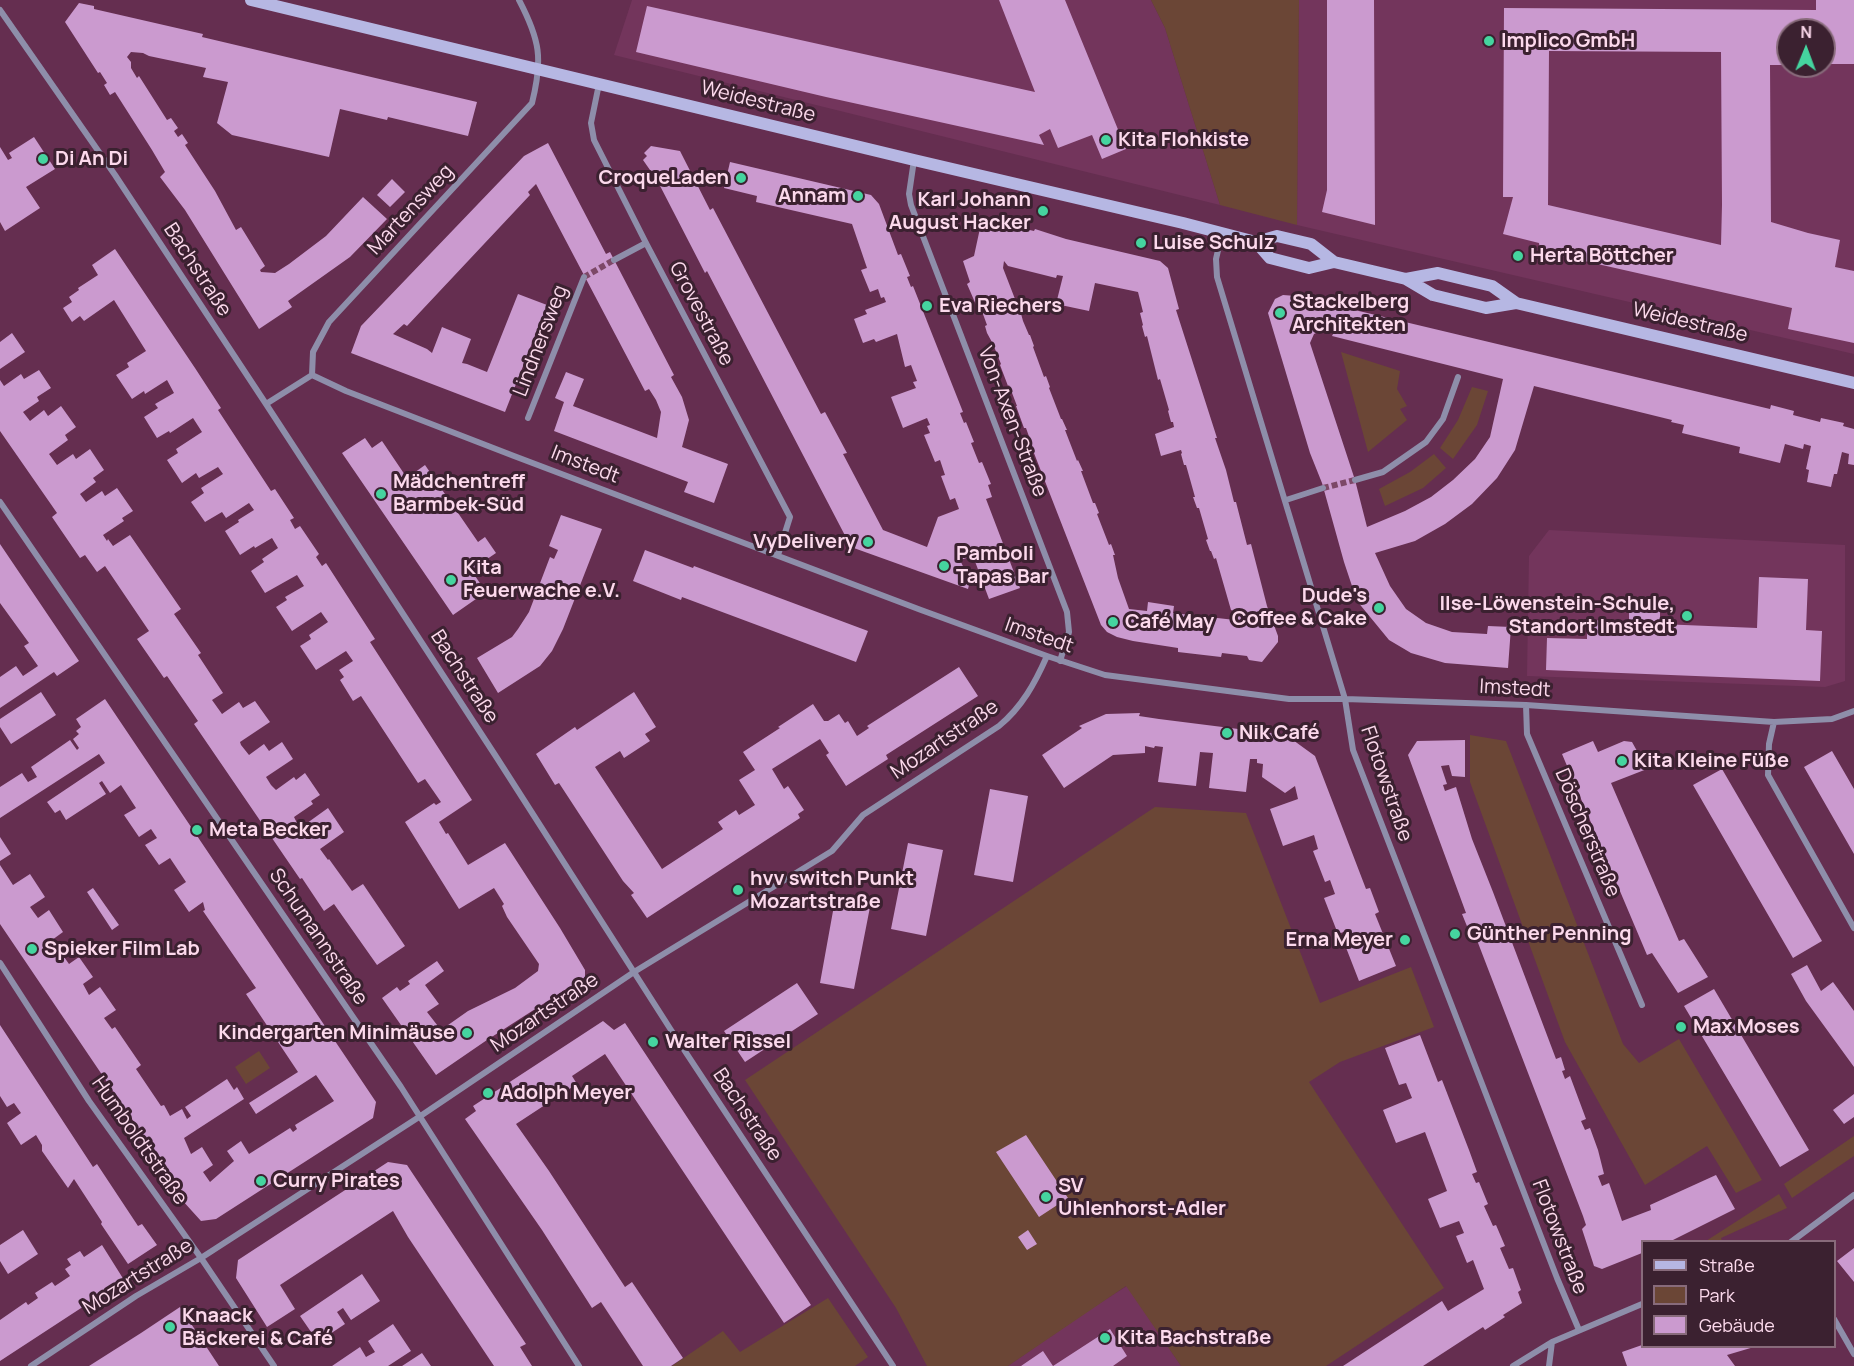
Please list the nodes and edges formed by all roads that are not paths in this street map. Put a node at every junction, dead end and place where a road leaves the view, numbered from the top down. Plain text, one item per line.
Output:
1 (251, 0) edge
2 (519, 0) edge
3 (0, 10) edge
4 (538, 69) junction
5 (599, 84) junction
6 (914, 160) junction
7 (1222, 232) junction
8 (1256, 242) junction
9 (646, 243) junction
10 (614, 260) tunnel mouth
11 (1334, 262) junction
12 (584, 277) tunnel mouth
13 (1406, 279) junction
14 (1516, 303) junction
15 (312, 375) junction
16 (1458, 377) dead end
17 (1854, 382) edge
18 (266, 404) junction
19 (528, 418) dead end
20 (1354, 480) tunnel mouth
21 (1323, 488) tunnel mouth
22 (1286, 500) junction
23 (0, 502) edge
24 (778, 555) junction
25 (1047, 656) junction
26 (1060, 661) junction
27 (1346, 699) junction
28 (1526, 705) junction
29 (1854, 711) edge
30 (1774, 722) junction
31 (1854, 928) edge
32 (0, 963) edge
33 (634, 972) junction
34 (1642, 1005) dead end
35 (419, 1118) junction
36 (1854, 1195) edge
37 (1794, 1240) edge
38 (201, 1258) junction
39 (1641, 1304) edge
40 (1836, 1322) edge
41 (1579, 1330) junction
42 (1552, 1342) junction
43 (1854, 1354) edge
44 (31, 1366) edge
45 (274, 1366) edge
46 (579, 1366) edge
47 (893, 1366) edge
48 (1513, 1366) edge
49 (1548, 1366) edge

1 - 4 street, Weidestraße
2 - 4 street
3 - 18 street, Bachstraße
4 - 5 street, Weidestraße
4 - 15 street, Martensweg
5 - 6 street, Weidestraße
5 - 9 street, Grovestraße
6 - 7 street, Weidestraße
6 - 26 street, Von-Axen-Straße
7 - 8 street, Weidestraße
7 - 22 street, Flotowstraße
8 - 11 street, Weidestraße
8 - 11 street, Weidestraße
9 - 10 street
9 - 24 street, Grovestraße
11 - 13 street, Weidestraße
12 - 19 street, Lindnersweg
13 - 14 street, Weidestraße
13 - 14 street, Weidestraße
14 - 17 street, Weidestraße
15 - 18 street
15 - 24 street, Imstedt
16 - 20 street
18 - 33 street, Bachstraße
21 - 22 street
22 - 27 street, Flotowstraße
23 - 35 street, Schumannstraße
24 - 25 street, Imstedt
25 - 26 street, Imstedt
25 - 33 street, Mozartstraße
26 - 27 street, Imstedt
27 - 28 street, Imstedt
27 - 41 street, Flotowstraße
28 - 30 street, Imstedt
28 - 34 street, Döscherstraße
29 - 30 street, Imstedt
30 - 31 street
32 - 38 street, Humboldtstraße
33 - 35 street, Mozartstraße
33 - 47 street, Bachstraße
35 - 38 street, Mozartstraße
35 - 46 street, Schumannstraße
36 - 37 street
38 - 44 street, Mozartstraße
38 - 45 street, Humboldtstraße
39 - 41 street
40 - 43 street
41 - 42 street
42 - 48 street
42 - 49 street

